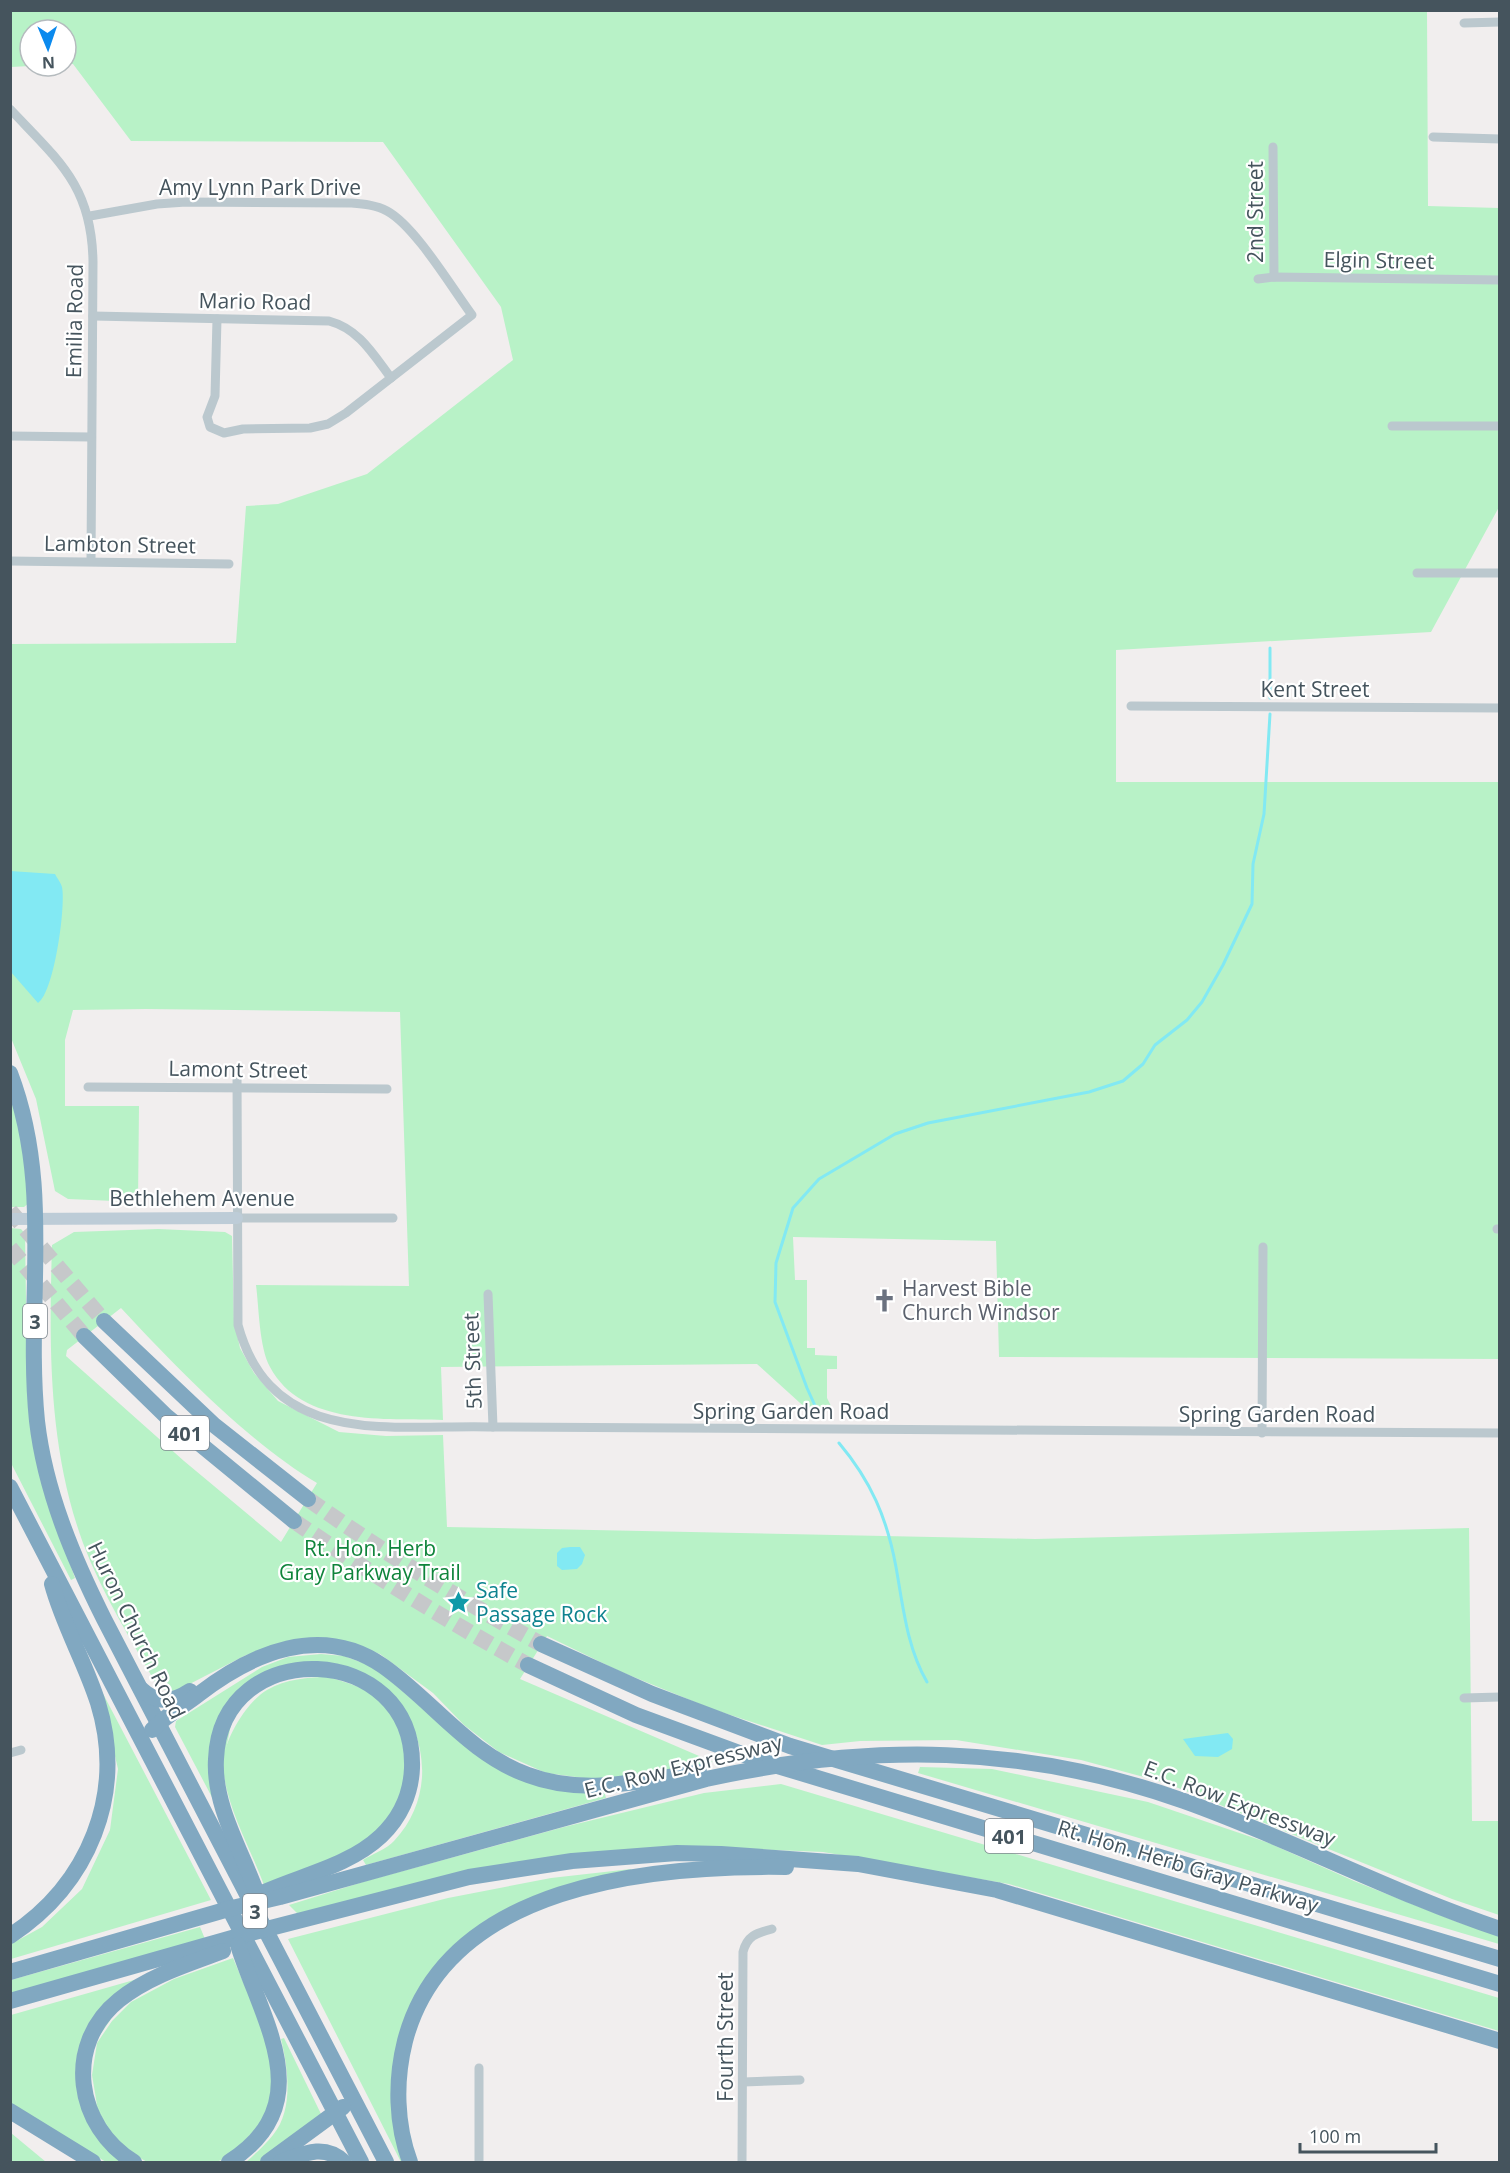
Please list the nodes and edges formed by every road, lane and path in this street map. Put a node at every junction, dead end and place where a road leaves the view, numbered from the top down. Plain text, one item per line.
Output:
1 (1500, 22) edge
2 (1464, 23) dead end
3 (10, 109) edge
4 (1433, 137) dead end
5 (1500, 139) edge
6 (1273, 147) dead end
7 (90, 216) junction
8 (1274, 277) junction
9 (1258, 279) dead end
10 (1500, 280) edge
11 (93, 316) junction
12 (217, 319) junction
13 (392, 378) junction
14 (1392, 426) dead end
15 (1500, 426) edge
16 (10, 436) edge
17 (91, 437) junction
18 (10, 561) edge
19 (91, 561) junction
20 (229, 564) dead end
21 (1417, 573) dead end
22 (1500, 573) edge
23 (1131, 706) dead end
24 (1500, 708) edge
25 (237, 1072) dead end
26 (10, 1073) edge
27 (88, 1087) dead end
28 (237, 1087) junction
29 (387, 1089) dead end
30 (36, 1218) junction
31 (237, 1218) junction
32 (393, 1218) dead end
33 (10, 1219) edge
34 (1263, 1246) dead end
35 (488, 1294) dead end
36 (104, 1321) tunnel mouth
37 (84, 1336) tunnel mouth
38 (493, 1427) junction
39 (1262, 1433) junction
40 (1500, 1433) edge
41 (10, 1487) edge
42 (308, 1499) tunnel mouth
43 (294, 1521) tunnel mouth
44 (44, 1551) junction
45 (541, 1644) tunnel mouth
46 (528, 1665) tunnel mouth
47 (213, 1682) junction
48 (140, 1687) junction
49 (1500, 1697) edge
50 (1464, 1698) dead end
51 (158, 1723) junction
52 (142, 1740) junction
53 (21, 1750) dead end
54 (10, 1753) edge
55 (705, 1775) junction
56 (905, 1871) junction
57 (278, 1892) junction
58 (227, 1901) junction
59 (772, 1929) dead end
60 (1500, 1929) edge
61 (10, 1936) edge
62 (217, 1948) junction
63 (279, 1956) junction
64 (1500, 1959) edge
65 (10, 1972) edge
66 (1500, 1984) edge
67 (10, 2001) edge
68 (1500, 2041) edge
69 (479, 2068) dead end
70 (800, 2080) dead end
71 (743, 2082) junction
72 (353, 2099) junction
73 (10, 2111) edge
74 (336, 2113) junction
75 (93, 2163) edge
76 (134, 2163) edge
77 (229, 2163) edge
78 (268, 2163) edge
79 (281, 2163) edge
80 (344, 2163) edge
81 (361, 2163) edge
82 (386, 2163) edge
83 (410, 2163) edge
84 (479, 2163) edge
85 (742, 2163) edge

1 - 2 street
3 - 7 street, Emilia Road
4 - 5 street
6 - 8 street, 2nd Street
7 - 11 street, Emilia Road
7 - 13 street, Amy Lynn Park Drive
8 - 9 street, Elgin Street
8 - 10 street, Elgin Street
11 - 12 street, Mario Road
11 - 17 street, Emilia Road
12 - 13 street, Mario Road
12 - 13 street, Amy Lynn Park Drive
14 - 15 street
16 - 17 street
17 - 19 street, Emilia Road
18 - 19 street, Lambton Street
19 - 20 street, Lambton Street
21 - 22 street
23 - 24 street, Kent Street
25 - 28 street, Spring Garden Road
26 - 30 highway, Huron Church Road / 3
27 - 28 street, Lamont Street
28 - 29 street, Lamont Street
28 - 31 street, Spring Garden Road
30 - 31 street, Bethlehem Avenue
30 - 33 street, Bethlehem Avenue
30 - 48 highway, Huron Church Road / 3
31 - 32 street, Bethlehem Avenue
31 - 38 street, Spring Garden Road
34 - 39 street
35 - 38 street, 5th Street
36 - 42 highway, 401
37 - 43 highway, 401
38 - 39 street, Spring Garden Road
39 - 40 street, Spring Garden Road
41 - 44 highway, Huron Church Road / 3
44 - 52 highway, Huron Church Road / 3
44 - 61 highway
45 - 64 highway, Rt. Hon. Herb Gray Parkway / 401
46 - 66 highway, Rt. Hon. Herb Gray Parkway / 401
47 - 48 highway
47 - 51 highway
47 - 55 highway
48 - 51 highway, Huron Church Road / 3
49 - 50 street
51 - 52 highway
51 - 63 highway, Huron Church Road / 3
52 - 58 highway, Huron Church Road / 3
53 - 54 street
55 - 57 highway, E.C. Row Expressway
55 - 60 highway, E.C. Row Expressway
56 - 62 highway
56 - 68 highway
56 - 83 highway
57 - 58 highway
57 - 63 highway
58 - 65 highway
58 - 74 highway, Huron Church Road / 3
58 - 77 highway
59 - 71 street, Fourth Street
62 - 67 highway
62 - 76 highway
63 - 72 highway, Huron Church Road / 3
69 - 84 street
70 - 71 street
71 - 85 street, Fourth Street
72 - 74 highway
72 - 82 highway, Huron Church Road / 3
73 - 75 highway
74 - 78 highway
74 - 81 highway, Huron Church Road / 3
79 - 80 highway

